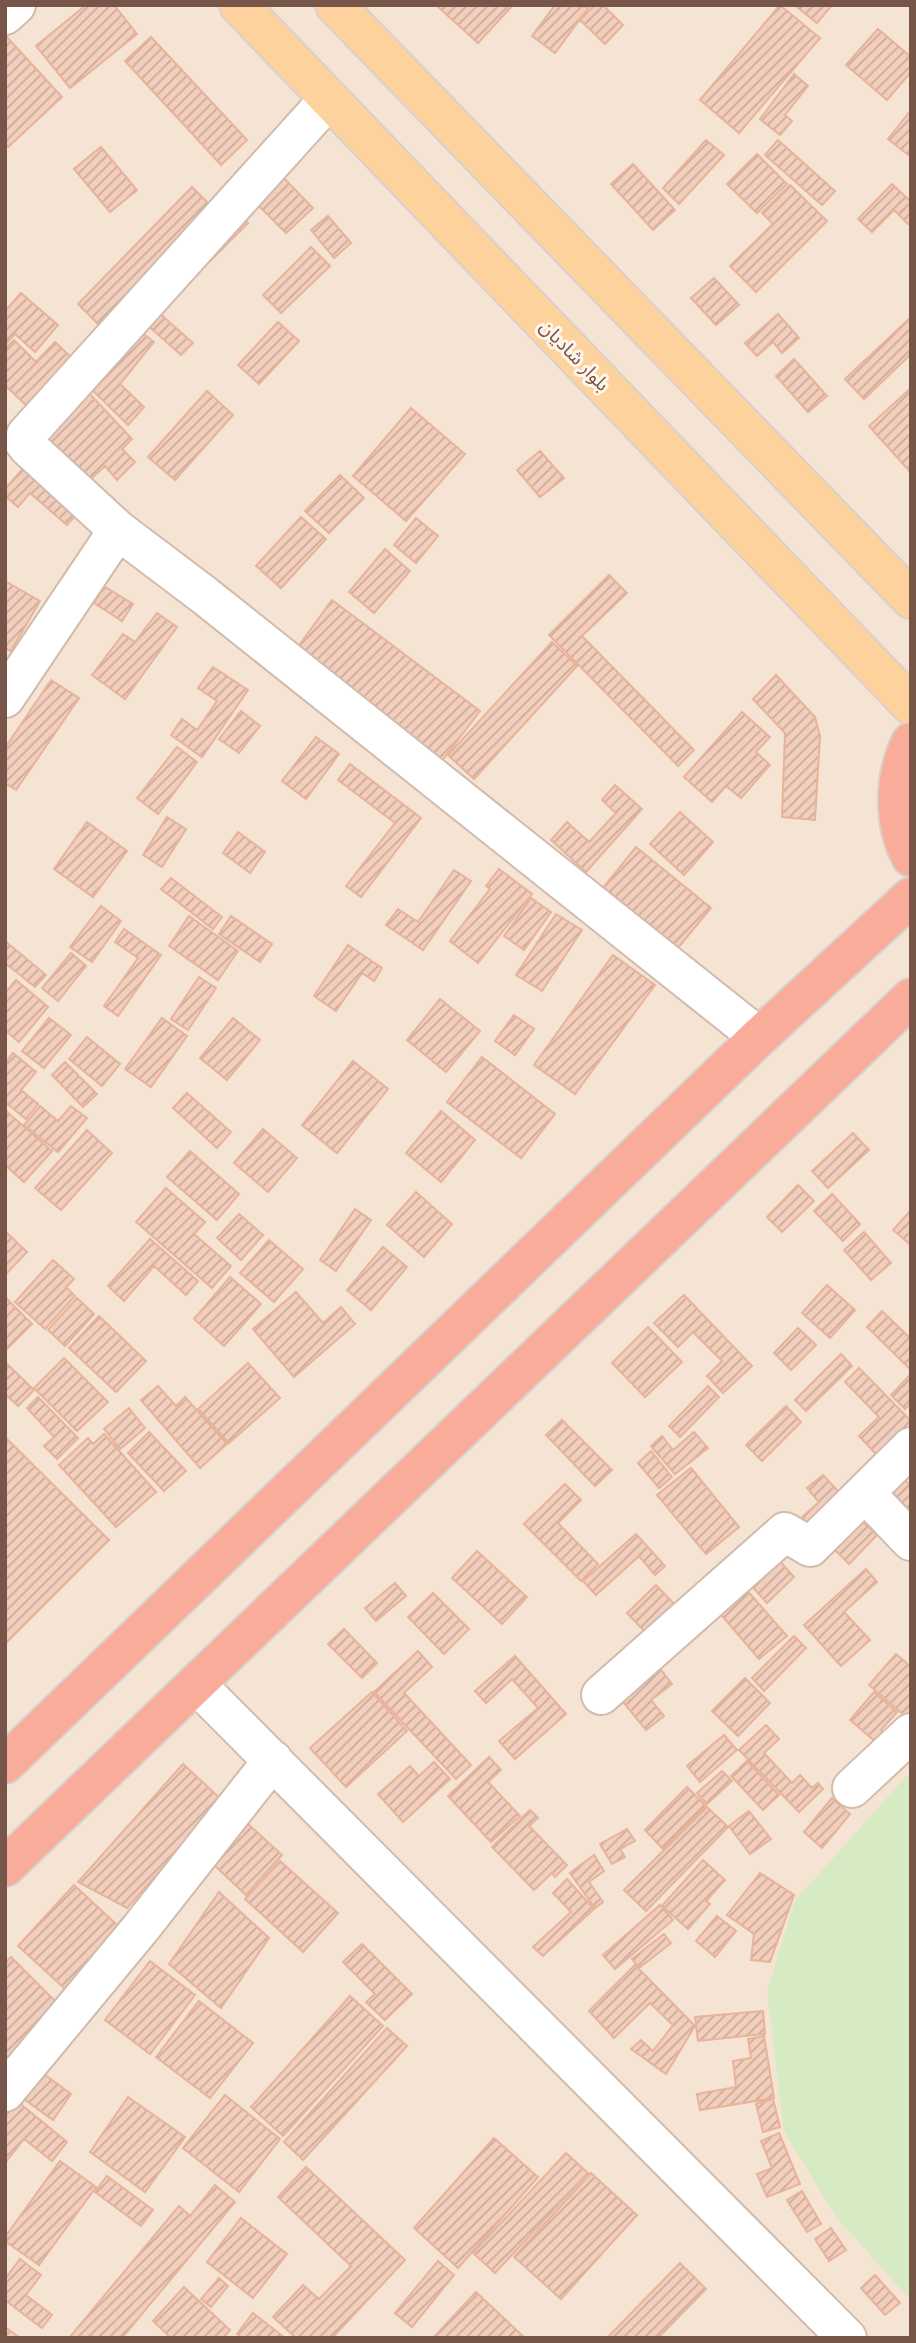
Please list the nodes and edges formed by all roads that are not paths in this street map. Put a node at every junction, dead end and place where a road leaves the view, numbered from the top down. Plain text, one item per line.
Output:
1 (16, 5) edge
2 (239, 5) edge
3 (335, 5) edge
4 (5, 15) edge
5 (329, 99) junction
6 (118, 530) junction
7 (911, 599) edge
8 (5, 698) edge
9 (911, 705) edge
10 (911, 742) edge
11 (911, 857) edge
12 (911, 897) edge
13 (911, 998) edge
14 (759, 1037) junction
15 (911, 1447) edge
16 (864, 1493) junction
17 (911, 1541) edge
18 (197, 1685) junction
19 (601, 1696) dead end
20 (911, 1733) edge
21 (273, 1760) junction
22 (5, 1765) edge
23 (852, 1788) dead end
24 (5, 1867) edge
25 (5, 2092) edge
26 (847, 2338) edge

1 - 4 street
2 - 5 main road, بلوار شادیان
3 - 7 main road
5 - 6 street
5 - 9 main road, بلوار شادیان
6 - 8 street
6 - 14 street
10 - 11 highway
12 - 14 highway
13 - 18 highway
14 - 22 highway
15 - 16 street
16 - 17 street
16 - 19 street
18 - 21 street
18 - 24 highway
20 - 23 street
21 - 25 street
21 - 26 street

